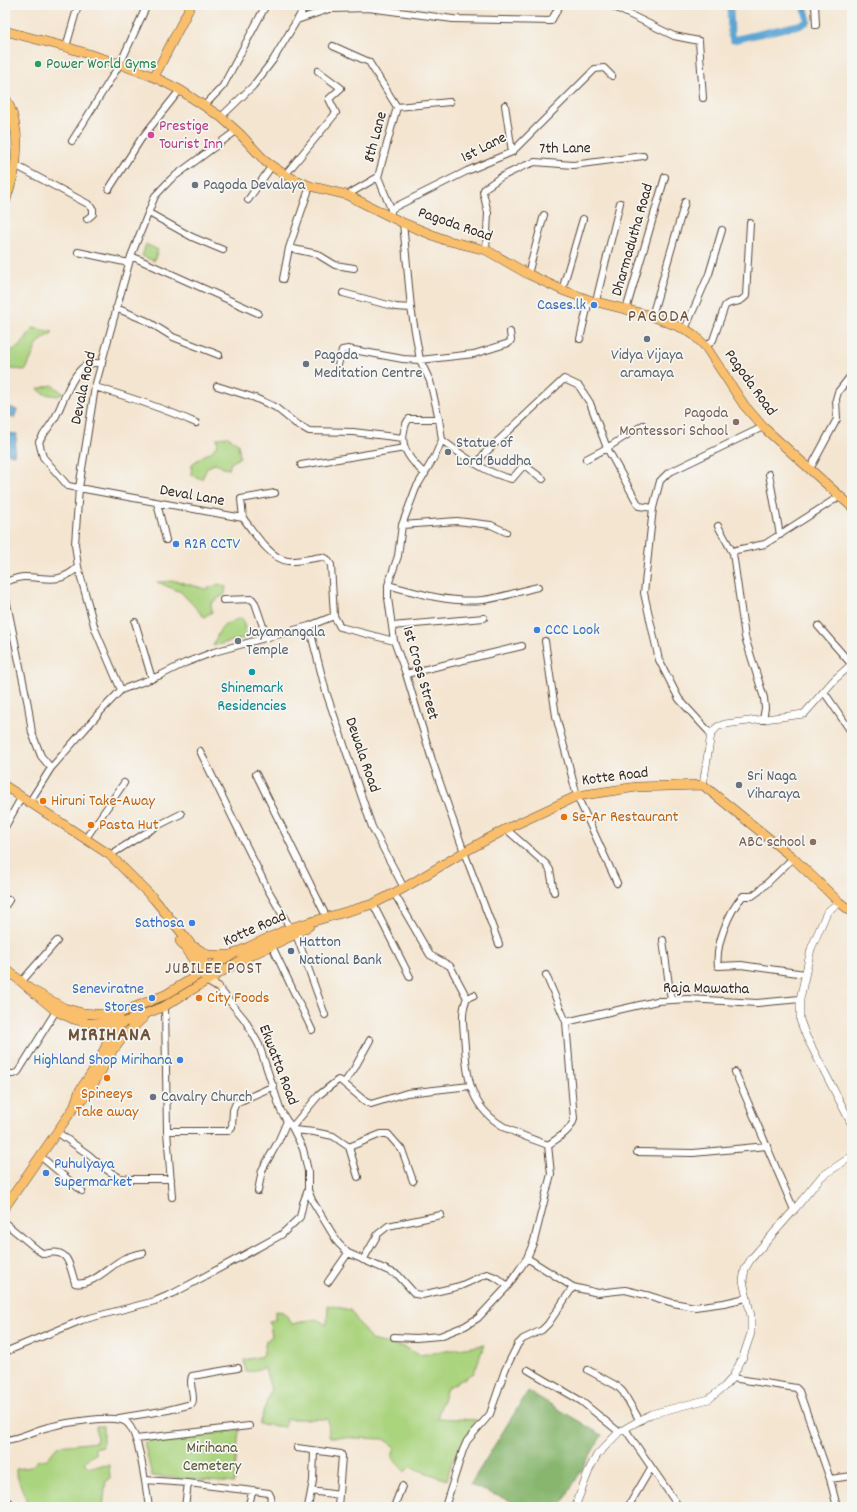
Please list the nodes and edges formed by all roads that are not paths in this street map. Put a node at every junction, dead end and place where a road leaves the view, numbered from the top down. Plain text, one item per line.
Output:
1 (78, 5) edge
2 (147, 5) edge
3 (191, 5) edge
4 (266, 5) edge
5 (306, 5) edge
6 (560, 5) edge
7 (610, 5) edge
8 (815, 5) edge
9 (297, 20) junction
10 (816, 25) dead end
11 (5, 31) edge
12 (333, 46) dead end
13 (66, 47) junction
14 (120, 64) junction
15 (318, 71) dead end
16 (154, 76) junction
17 (612, 76) dead end
18 (180, 90) junction
19 (5, 97) edge
20 (703, 98) dead end
21 (450, 102) dead end
22 (205, 105) junction
23 (505, 105) dead end
24 (397, 107) junction
25 (221, 117) junction
26 (236, 131) junction
27 (72, 141) dead end
28 (512, 152) junction
29 (643, 156) dead end
30 (15, 165) junction
31 (272, 167) junction
32 (285, 175) junction
33 (378, 177) junction
34 (665, 177) dead end
35 (310, 186) junction
36 (109, 188) dead end
37 (347, 195) junction
38 (248, 200) dead end
39 (685, 202) dead end
40 (5, 203) edge
41 (620, 203) dead end
42 (149, 213) junction
43 (391, 213) junction
44 (544, 215) dead end
45 (583, 218) dead end
46 (87, 219) dead end
47 (403, 223) junction
48 (750, 223) dead end
49 (722, 230) dead end
50 (289, 248) junction
51 (223, 250) dead end
52 (486, 250) junction
53 (78, 252) dead end
54 (131, 256) junction
55 (129, 263) junction
56 (354, 268) dead end
57 (528, 274) junction
58 (283, 279) dead end
59 (562, 290) junction
60 (343, 293) dead end
61 (593, 301) junction
62 (116, 308) junction
63 (411, 308) junction
64 (626, 310) junction
65 (258, 313) dead end
66 (652, 316) junction
67 (685, 329) junction
68 (510, 332) dead end
69 (580, 339) dead end
70 (706, 347) junction
71 (219, 355) dead end
72 (420, 360) junction
73 (102, 364) junction
74 (338, 365) dead end
75 (852, 374) edge
76 (217, 386) dead end
77 (94, 387) junction
78 (439, 419) junction
79 (196, 423) dead end
80 (643, 425) dead end
81 (763, 427) junction
82 (403, 438) junction
83 (442, 440) junction
84 (404, 448) junction
85 (607, 448) junction
86 (586, 459) dead end
87 (477, 464) junction
88 (301, 465) dead end
89 (810, 469) junction
90 (425, 474) junction
91 (769, 474) dead end
92 (543, 479) dead end
93 (79, 488) junction
94 (275, 493) dead end
95 (840, 496) junction
96 (157, 503) junction
97 (852, 507) edge
98 (653, 508) junction
99 (243, 518) junction
100 (402, 525) junction
101 (718, 526) dead end
102 (506, 532) dead end
103 (780, 535) junction
104 (166, 540) dead end
105 (733, 553) junction
106 (78, 567) junction
107 (5, 582) edge
108 (388, 585) junction
109 (538, 587) dead end
110 (5, 594) edge
111 (223, 600) dead end
112 (334, 616) junction
113 (484, 618) dead end
114 (135, 622) dead end
115 (309, 626) junction
116 (392, 626) junction
117 (818, 626) dead end
118 (267, 638) junction
119 (394, 641) junction
120 (545, 641) dead end
121 (522, 646) dead end
122 (852, 665) edge
123 (406, 674) junction
124 (152, 679) junction
125 (121, 690) junction
126 (824, 692) junction
127 (763, 720) junction
128 (852, 733) edge
129 (711, 734) junction
130 (200, 751) dead end
131 (51, 768) junction
132 (256, 774) dead end
133 (124, 783) dead end
134 (703, 785) junction
135 (5, 786) edge
136 (577, 796) junction
137 (21, 798) junction
138 (29, 803) junction
139 (181, 814) dead end
140 (5, 828) edge
141 (506, 829) junction
142 (86, 838) junction
143 (464, 852) junction
144 (110, 855) junction
145 (793, 858) junction
146 (617, 883) dead end
147 (141, 887) junction
148 (404, 888) junction
149 (554, 892) dead end
150 (394, 893) junction
151 (9, 900) dead end
152 (839, 902) junction
153 (373, 904) junction
154 (5, 906) edge
155 (852, 912) edge
156 (327, 918) junction
157 (293, 931) junction
158 (663, 940) dead end
159 (57, 941) dead end
160 (189, 943) junction
161 (499, 944) dead end
162 (272, 946) junction
163 (231, 955) junction
164 (5, 968) edge
165 (546, 974) dead end
166 (805, 974) junction
167 (209, 975) junction
168 (410, 977) dead end
169 (22, 981) junction
170 (218, 987) joint
171 (32, 990) junction
172 (474, 994) dead end
173 (467, 998) junction
174 (800, 999) junction
175 (671, 1000) junction
176 (165, 1006) junction
177 (56, 1011) junction
178 (150, 1012) junction
179 (325, 1014) dead end
180 (115, 1019) junction
181 (566, 1022) junction
182 (312, 1030) dead end
183 (370, 1040) dead end
184 (111, 1054) junction
185 (735, 1072) dead end
186 (5, 1074) edge
187 (344, 1083) junction
188 (274, 1086) junction
189 (470, 1086) junction
190 (75, 1106) junction
191 (287, 1121) junction
192 (852, 1125) edge
193 (293, 1129) junction
194 (57, 1132) junction
195 (167, 1132) junction
196 (548, 1145) junction
197 (766, 1146) junction
198 (349, 1147) junction
199 (637, 1152) dead end
200 (40, 1156) junction
201 (852, 1156) edge
202 (358, 1177) dead end
203 (171, 1179) junction
204 (413, 1181) dead end
205 (308, 1190) junction
206 (82, 1191) dead end
207 (258, 1192) dead end
208 (172, 1197) dead end
209 (5, 1207) edge
210 (794, 1210) junction
211 (441, 1216) dead end
212 (5, 1223) edge
213 (143, 1253) dead end
214 (348, 1253) junction
215 (527, 1258) junction
216 (363, 1260) junction
217 (328, 1282) dead end
218 (508, 1286) junction
219 (573, 1287) junction
220 (746, 1298) junction
221 (394, 1337) dead end
222 (5, 1352) edge
223 (238, 1368) dead end
224 (528, 1370) dead end
225 (588, 1370) dead end
226 (732, 1378) junction
227 (117, 1418) junction
228 (640, 1421) junction
229 (249, 1426) dead end
230 (622, 1431) junction
231 (136, 1439) junction
232 (5, 1440) edge
233 (297, 1448) dead end
234 (314, 1451) junction
235 (651, 1468) junction
236 (852, 1476) edge
237 (830, 1479) junction
238 (145, 1480) junction
239 (188, 1483) junction
240 (402, 1486) dead end
241 (253, 1490) junction
242 (311, 1491) junction
243 (339, 1495) junction
244 (149, 1507) edge
245 (185, 1507) edge
246 (248, 1507) edge
247 (269, 1507) edge
248 (308, 1507) edge
249 (338, 1507) edge
250 (394, 1507) edge
251 (445, 1507) edge
252 (575, 1507) edge
253 (628, 1507) edge
254 (679, 1507) edge
255 (837, 1507) edge

1 - 13 street
2 - 14 street
3 - 16 main road
4 - 22 street
5 - 9 street
6 - 9 street
7 - 20 street
8 - 10 street
9 - 25 street
11 - 13 main road, Pagoda Road
12 - 24 street, 8th Lane
13 - 14 main road, Pagoda Road
14 - 16 main road, Pagoda Road
14 - 27 street
15 - 32 street
16 - 18 main road, Pagoda Road
17 - 28 street, 1st Lane
18 - 22 main road, Pagoda Road
18 - 36 street
19 - 30 main road
21 - 24 street
22 - 25 main road, Pagoda Road
23 - 28 street
24 - 33 street, 8th Lane
25 - 26 main road, Pagoda Road
26 - 31 main road, Pagoda Road
26 - 42 street, Devala Road
28 - 43 street, 1st Lane
29 - 52 street, 7th Lane
30 - 40 main road
30 - 46 street
31 - 32 main road, Pagoda Road
31 - 38 street
32 - 35 main road, Pagoda Road
33 - 37 street
33 - 43 street, 8th Lane
34 - 64 street, Dharmadutha Road
35 - 37 main road, Pagoda Road
35 - 50 street
37 - 43 main road, Pagoda Road
39 - 66 street
41 - 61 street
42 - 51 street
42 - 54 street, Devala Road
43 - 47 main road, Pagoda Road
44 - 57 street
45 - 59 street
47 - 52 main road, Pagoda Road
47 - 63 street
48 - 70 street
49 - 67 street
50 - 56 street
50 - 58 street
52 - 57 main road, Pagoda Road
53 - 55 street
54 - 55 street, Devala Road
54 - 65 street
55 - 62 street, Devala Road
57 - 59 main road, Pagoda Road
59 - 61 main road, Pagoda Road
60 - 63 street
61 - 64 main road, Pagoda Road
61 - 69 street
62 - 71 street
62 - 73 street, Devala Road
63 - 72 street
64 - 66 main road, Pagoda Road
66 - 67 main road, Pagoda Road
67 - 70 main road, Pagoda Road
68 - 72 street
70 - 81 main road, Pagoda Road
72 - 74 street
72 - 78 street
73 - 77 street, Devala Road
73 - 93 street, Deval Lane
75 - 89 street
76 - 82 street
77 - 79 street
77 - 93 street, Devala Road
78 - 82 street
78 - 83 street
80 - 85 street
81 - 89 main road, Pagoda Road
81 - 98 street
82 - 84 street
83 - 87 street
83 - 90 street, 1st Cross Street
84 - 88 street
84 - 90 street
85 - 86 street
85 - 87 street
85 - 98 street
87 - 92 street
89 - 95 main road, Pagoda Road
90 - 100 street, 1st Cross Street
91 - 103 street
93 - 96 street, Deval Lane
93 - 106 street, Devala Road
94 - 99 street
95 - 97 main road, Pagoda Road
95 - 103 street
96 - 99 street, Deval Lane
96 - 104 street
98 - 129 street
99 - 112 street, Deval Lane
100 - 102 street
100 - 108 street, 1st Cross Street
101 - 105 street
103 - 105 street
105 - 127 street
106 - 107 street
106 - 125 street, Devala Road
108 - 109 street
108 - 116 street, 1st Cross Street
110 - 131 street
111 - 118 street
112 - 115 street
112 - 119 street
113 - 116 street
114 - 124 street
115 - 118 street
115 - 148 street, Dewala Road
116 - 119 street, 1st Cross Street
117 - 122 street
118 - 124 street
119 - 123 street, 1st Cross Street
120 - 136 street
121 - 123 street
122 - 126 street
123 - 143 street, 1st Cross Street
124 - 125 street
125 - 131 street
126 - 127 street
126 - 128 street
127 - 129 street
129 - 134 street
130 - 157 street
131 - 138 street
132 - 156 street
133 - 142 street
134 - 136 main road, Kotte Road
134 - 145 main road
135 - 137 main road
136 - 141 main road, Kotte Road
136 - 146 street
137 - 138 main road
137 - 140 street
138 - 142 main road
139 - 144 street
141 - 143 main road, Kotte Road
141 - 149 street
142 - 144 main road
143 - 148 main road, Kotte Road
143 - 161 street, 1st Cross Street
144 - 147 main road
145 - 152 main road
145 - 166 street
147 - 160 main road
147 - 167 main road
148 - 150 main road, Kotte Road
150 - 153 main road, Kotte Road
150 - 173 street
151 - 154 street
152 - 155 main road
152 - 166 street
153 - 156 main road, Kotte Road
153 - 168 street
156 - 157 main road, Kotte Road
157 - 162 main road, Kotte Road
157 - 163 main road, Kotte Road
157 - 179 street
158 - 175 street
159 - 169 street
160 - 163 main road
160 - 167 main road
162 - 167 main road, Kotte Road
162 - 182 street
163 - 167 main road, Kotte Road
164 - 169 main road
165 - 181 street
166 - 174 street
167 - 170 main road
167 - 176 main road
167 - 180 main road
169 - 171 main road
170 - 188 street, Ekwatta Road
171 - 177 main road
171 - 180 main road
172 - 173 street
173 - 189 street
174 - 175 street, Raja Mawatha
174 - 192 street
175 - 181 street, Raja Mawatha
176 - 178 main road
176 - 195 street
177 - 180 main road
177 - 186 street
178 - 180 main road
178 - 184 main road
180 - 184 main road
180 - 190 main road
181 - 196 street
183 - 187 street
184 - 190 main road
185 - 197 street
187 - 189 street
187 - 193 street
188 - 191 street, Ekwatta Road
188 - 195 street
189 - 196 street
190 - 194 main road
191 - 193 street, Ekwatta Road
191 - 207 street
193 - 198 street
193 - 205 street, Ekwatta Road
194 - 200 main road
194 - 203 street
195 - 203 street
196 - 215 street
197 - 199 street
197 - 210 street
198 - 202 street
198 - 204 street
200 - 206 street
200 - 209 main road
201 - 210 street
203 - 208 street
205 - 214 street, Ekwatta Road
205 - 222 street
210 - 220 street
211 - 216 street
212 - 213 street
214 - 216 street, Ekwatta Road
214 - 217 street
215 - 218 street
215 - 219 street
216 - 218 street, Ekwatta Road
218 - 221 street
219 - 220 street
219 - 251 street
220 - 226 street
223 - 227 street
224 - 230 street
225 - 228 street
226 - 228 street
226 - 237 street
227 - 231 street
227 - 232 street
228 - 230 street
229 - 231 street
230 - 235 street
230 - 252 street
231 - 238 street
233 - 234 street
234 - 242 street
234 - 243 street
235 - 253 street
235 - 254 street
236 - 237 street
237 - 255 street
238 - 239 street
238 - 244 street
239 - 241 street
239 - 245 street
240 - 250 street
241 - 246 street
241 - 247 street
242 - 243 street
242 - 248 street
243 - 249 street

